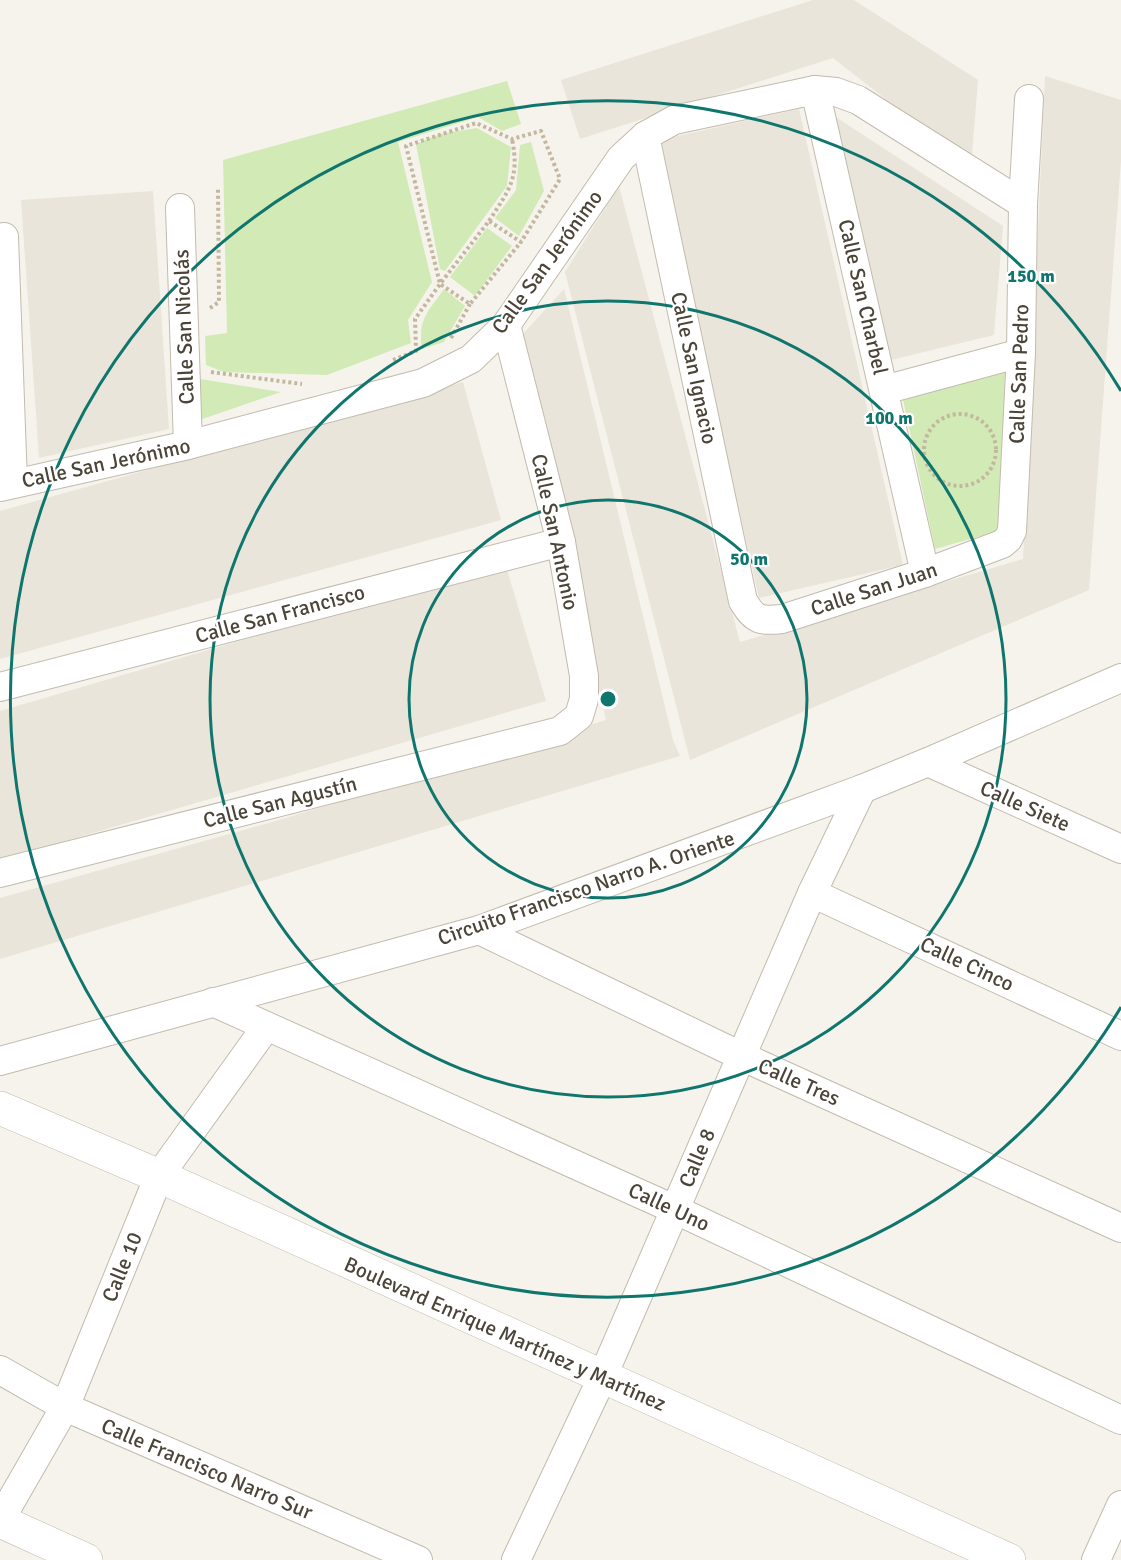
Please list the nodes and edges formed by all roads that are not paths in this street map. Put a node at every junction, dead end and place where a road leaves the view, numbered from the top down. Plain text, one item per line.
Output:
1 (815, 90) junction
2 (1029, 99) dead end
3 (645, 136) junction
4 (1023, 204) junction
5 (180, 208) dead end
6 (4, 237) dead end
7 (506, 325) junction
8 (1021, 353) junction
9 (884, 390) junction
10 (188, 445) junction
11 (6, 485) edge
12 (1008, 539) joint
13 (561, 542) junction
14 (925, 573) junction
15 (744, 601) joint
16 (1121, 678) edge
17 (0, 687) edge
18 (560, 731) joint
19 (928, 762) junction
20 (862, 789) junction
21 (1121, 849) edge
22 (0, 873) edge
23 (812, 893) junction
24 (479, 930) junction
25 (213, 1002) junction
26 (267, 1027) junction
27 (1121, 1036) edge
28 (741, 1056) junction
29 (0, 1061) edge
30 (0, 1108) edge
31 (159, 1176) junction
32 (676, 1210) junction
33 (1121, 1228) edge
34 (0, 1370) edge
35 (602, 1378) junction
36 (65, 1407) junction
37 (1121, 1420) edge
38 (1121, 1505) edge
39 (0, 1520) edge
40 (86, 1560) edge
41 (418, 1560) edge
42 (516, 1560) edge
43 (1010, 1560) edge
44 (1096, 1560) edge

1 - 3 street, Calle San Jerónimo
1 - 4 street, Calle San Jerónimo
1 - 9 street, Calle San Charbel
2 - 4 street, Calle San Pedro
3 - 7 street, Calle San Jerónimo
3 - 15 street, Calle San Ignacio
4 - 8 street, Calle San Pedro
5 - 10 street, Calle San Nicolás
6 - 11 street
7 - 10 street, Calle San Jerónimo
7 - 13 street, Calle San Antonio
8 - 9 street
8 - 12 street, Calle San Pedro
9 - 14 street, Calle San Charbel
10 - 11 street, Calle San Jerónimo
12 - 14 street, Calle San Juan
13 - 17 street, Calle San Francisco
13 - 18 street, Calle San Antonio
14 - 15 street, Calle San Juan
16 - 19 street, Circuito Francisco Narro A. Oriente
18 - 22 street, Calle San Agustín
19 - 20 street, Circuito Francisco Narro A. Oriente
19 - 21 street, Calle Siete
20 - 23 street, Calle 8
20 - 24 street, Circuito Francisco Narro A. Oriente
23 - 27 street, Calle Cinco
23 - 28 street, Calle 8
24 - 25 street, Circuito Francisco Narro A. Oriente
24 - 28 street, Calle Tres
25 - 26 street, Calle Uno
25 - 29 street, Circuito Francisco Narro A. Oriente
26 - 31 street, Calle 10
26 - 32 street, Calle Uno
28 - 32 street, Calle 8
28 - 33 street, Calle Tres
30 - 31 street, Boulevard Enrique Martínez y Martínez
31 - 35 street, Boulevard Enrique Martínez y Martínez
31 - 36 street, Calle 10
32 - 35 street, Calle 8
32 - 37 street, Calle Uno
34 - 36 street, Calle Francisco Narro Sur
35 - 42 street, Calle 8
35 - 43 street, Boulevard Enrique Martínez y Martínez
36 - 39 street, Calle 10
36 - 41 street, Calle Francisco Narro Sur
38 - 44 street
39 - 40 street

